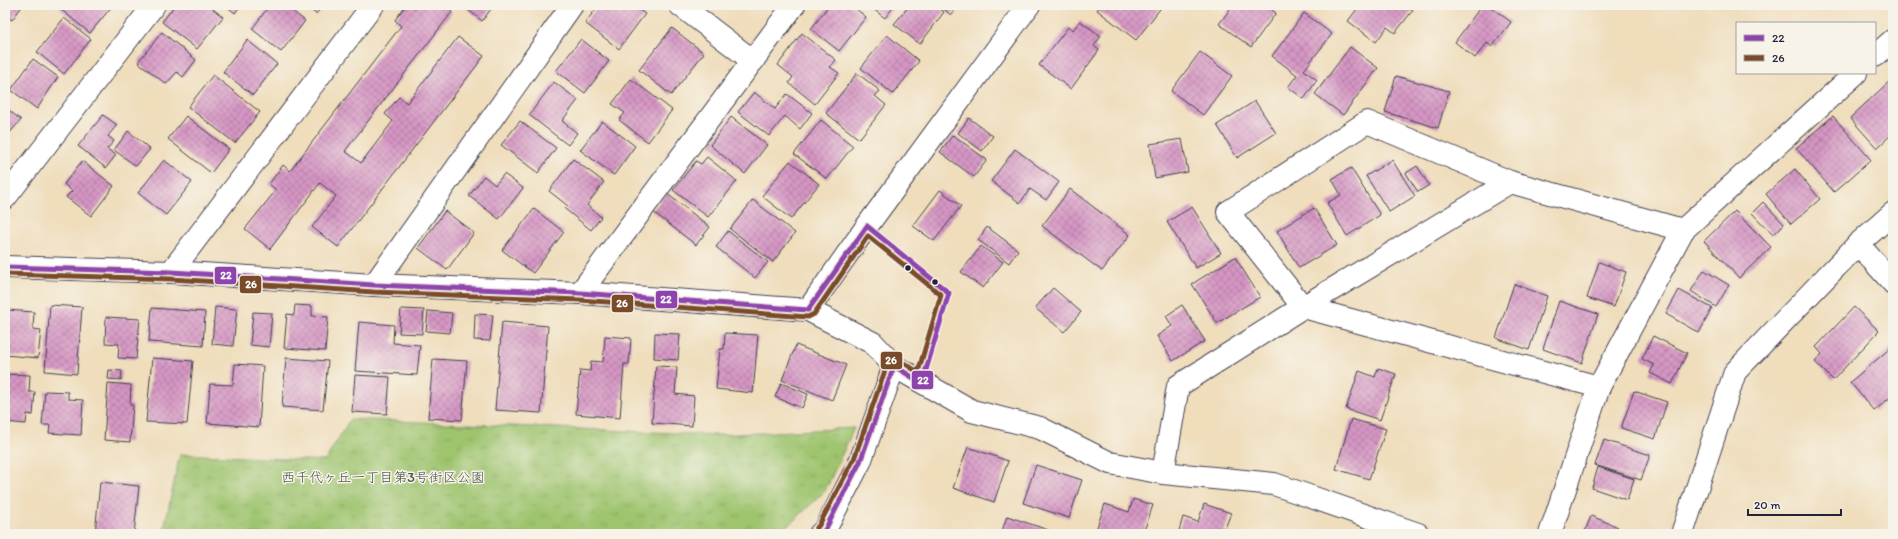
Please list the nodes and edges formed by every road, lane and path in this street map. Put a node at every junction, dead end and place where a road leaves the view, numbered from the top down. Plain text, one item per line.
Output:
1 (154, 5) edge
2 (373, 5) edge
3 (572, 5) edge
4 (680, 5) edge
5 (794, 5) edge
6 (1029, 5) edge
7 (1893, 40) edge
8 (1876, 55) edge
9 (753, 61) junction
10 (1855, 74) edge
11 (1510, 182) junction
12 (5, 198) edge
13 (1893, 213) edge
14 (1683, 230) junction
15 (1858, 244) junction
16 (5, 267) edge
17 (170, 272) junction
18 (1893, 283) edge
19 (374, 285) junction
20 (580, 293) junction
21 (1303, 307) junction
22 (808, 310) junction
23 (894, 366) junction
24 (1599, 387) junction
25 (1163, 473) junction
26 (820, 534) edge
27 (1418, 534) edge
28 (1550, 534) edge
29 (1682, 534) edge

1 - 12 street
2 - 17 street
3 - 19 street
4 - 9 street
5 - 9 street
6 - 22 street
7 - 8 street
9 - 20 street
10 - 14 street
11 - 14 street
11 - 21 street
11 - 21 street
13 - 15 street
14 - 24 street
15 - 18 street
15 - 29 street
16 - 17 street
17 - 19 street
19 - 20 street
20 - 22 street
21 - 24 street
21 - 25 street
22 - 23 street
23 - 25 street
23 - 26 street
24 - 28 street
25 - 27 street

